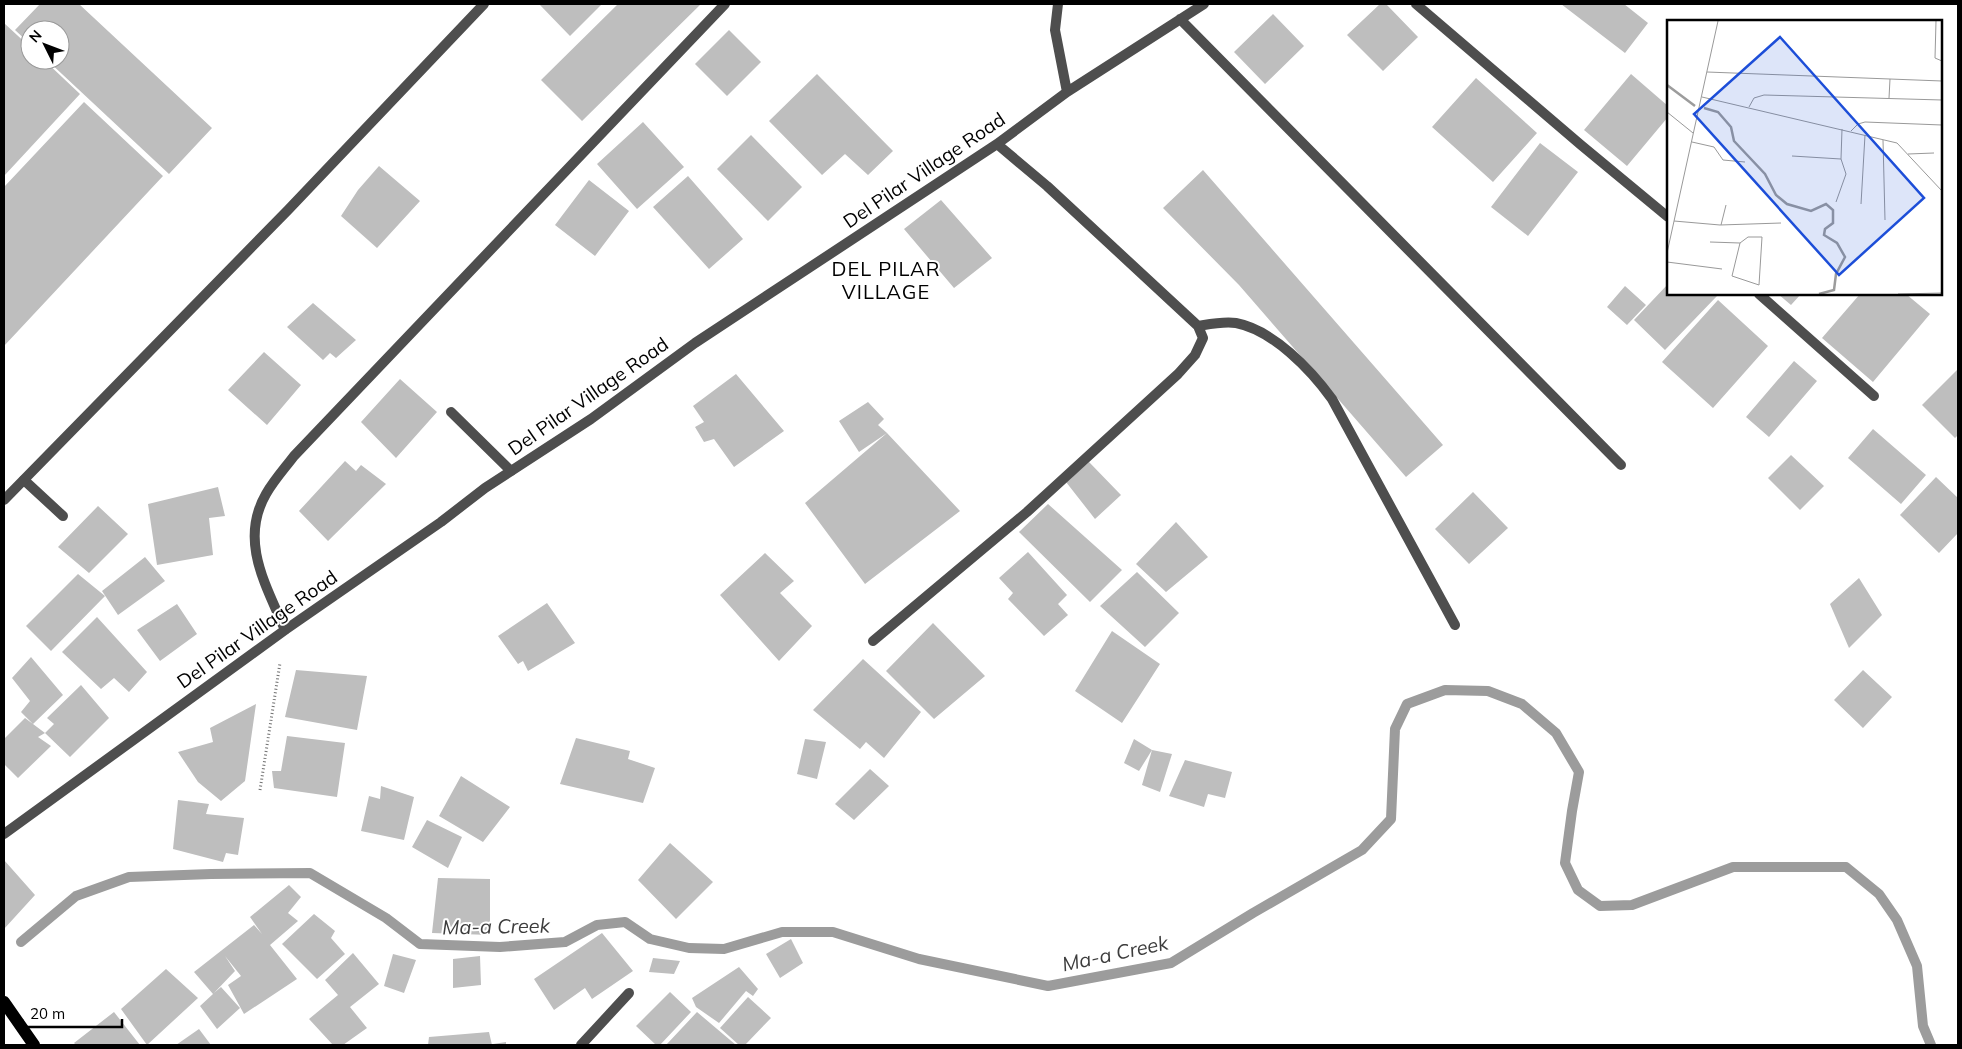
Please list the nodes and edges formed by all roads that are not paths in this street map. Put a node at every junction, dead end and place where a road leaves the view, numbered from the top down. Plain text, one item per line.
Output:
1 (484, 4) edge
2 (725, 4) edge
3 (1058, 4) edge
4 (1204, 4) edge
5 (1416, 4) edge
6 (1180, 19) junction
7 (1067, 92) junction
8 (997, 144) junction
9 (1667, 216) edge
10 (1760, 295) edge
11 (1198, 326) junction
12 (1874, 396) dead end
13 (451, 412) dead end
14 (1621, 465) dead end
15 (511, 471) junction
16 (24, 480) junction
17 (4, 500) edge
18 (63, 516) dead end
19 (1455, 626) dead end
20 (285, 630) junction
21 (873, 641) dead end
22 (4, 834) edge
23 (629, 993) dead end
24 (4, 1002) edge
25 (34, 1045) edge
26 (581, 1045) edge

1 - 16 street
2 - 20 street
3 - 7 street
4 - 6 street, Del Pilar Village Road
5 - 9 street
6 - 7 street, Del Pilar Village Road
6 - 14 street
7 - 8 street, Del Pilar Village Road
8 - 11 street
8 - 15 street, Del Pilar Village Road
10 - 12 street
11 - 19 street
11 - 21 street
13 - 15 street
15 - 20 street, Del Pilar Village Road
16 - 17 street
16 - 18 street
20 - 22 street, Del Pilar Village Road
23 - 26 street
24 - 25 main road

